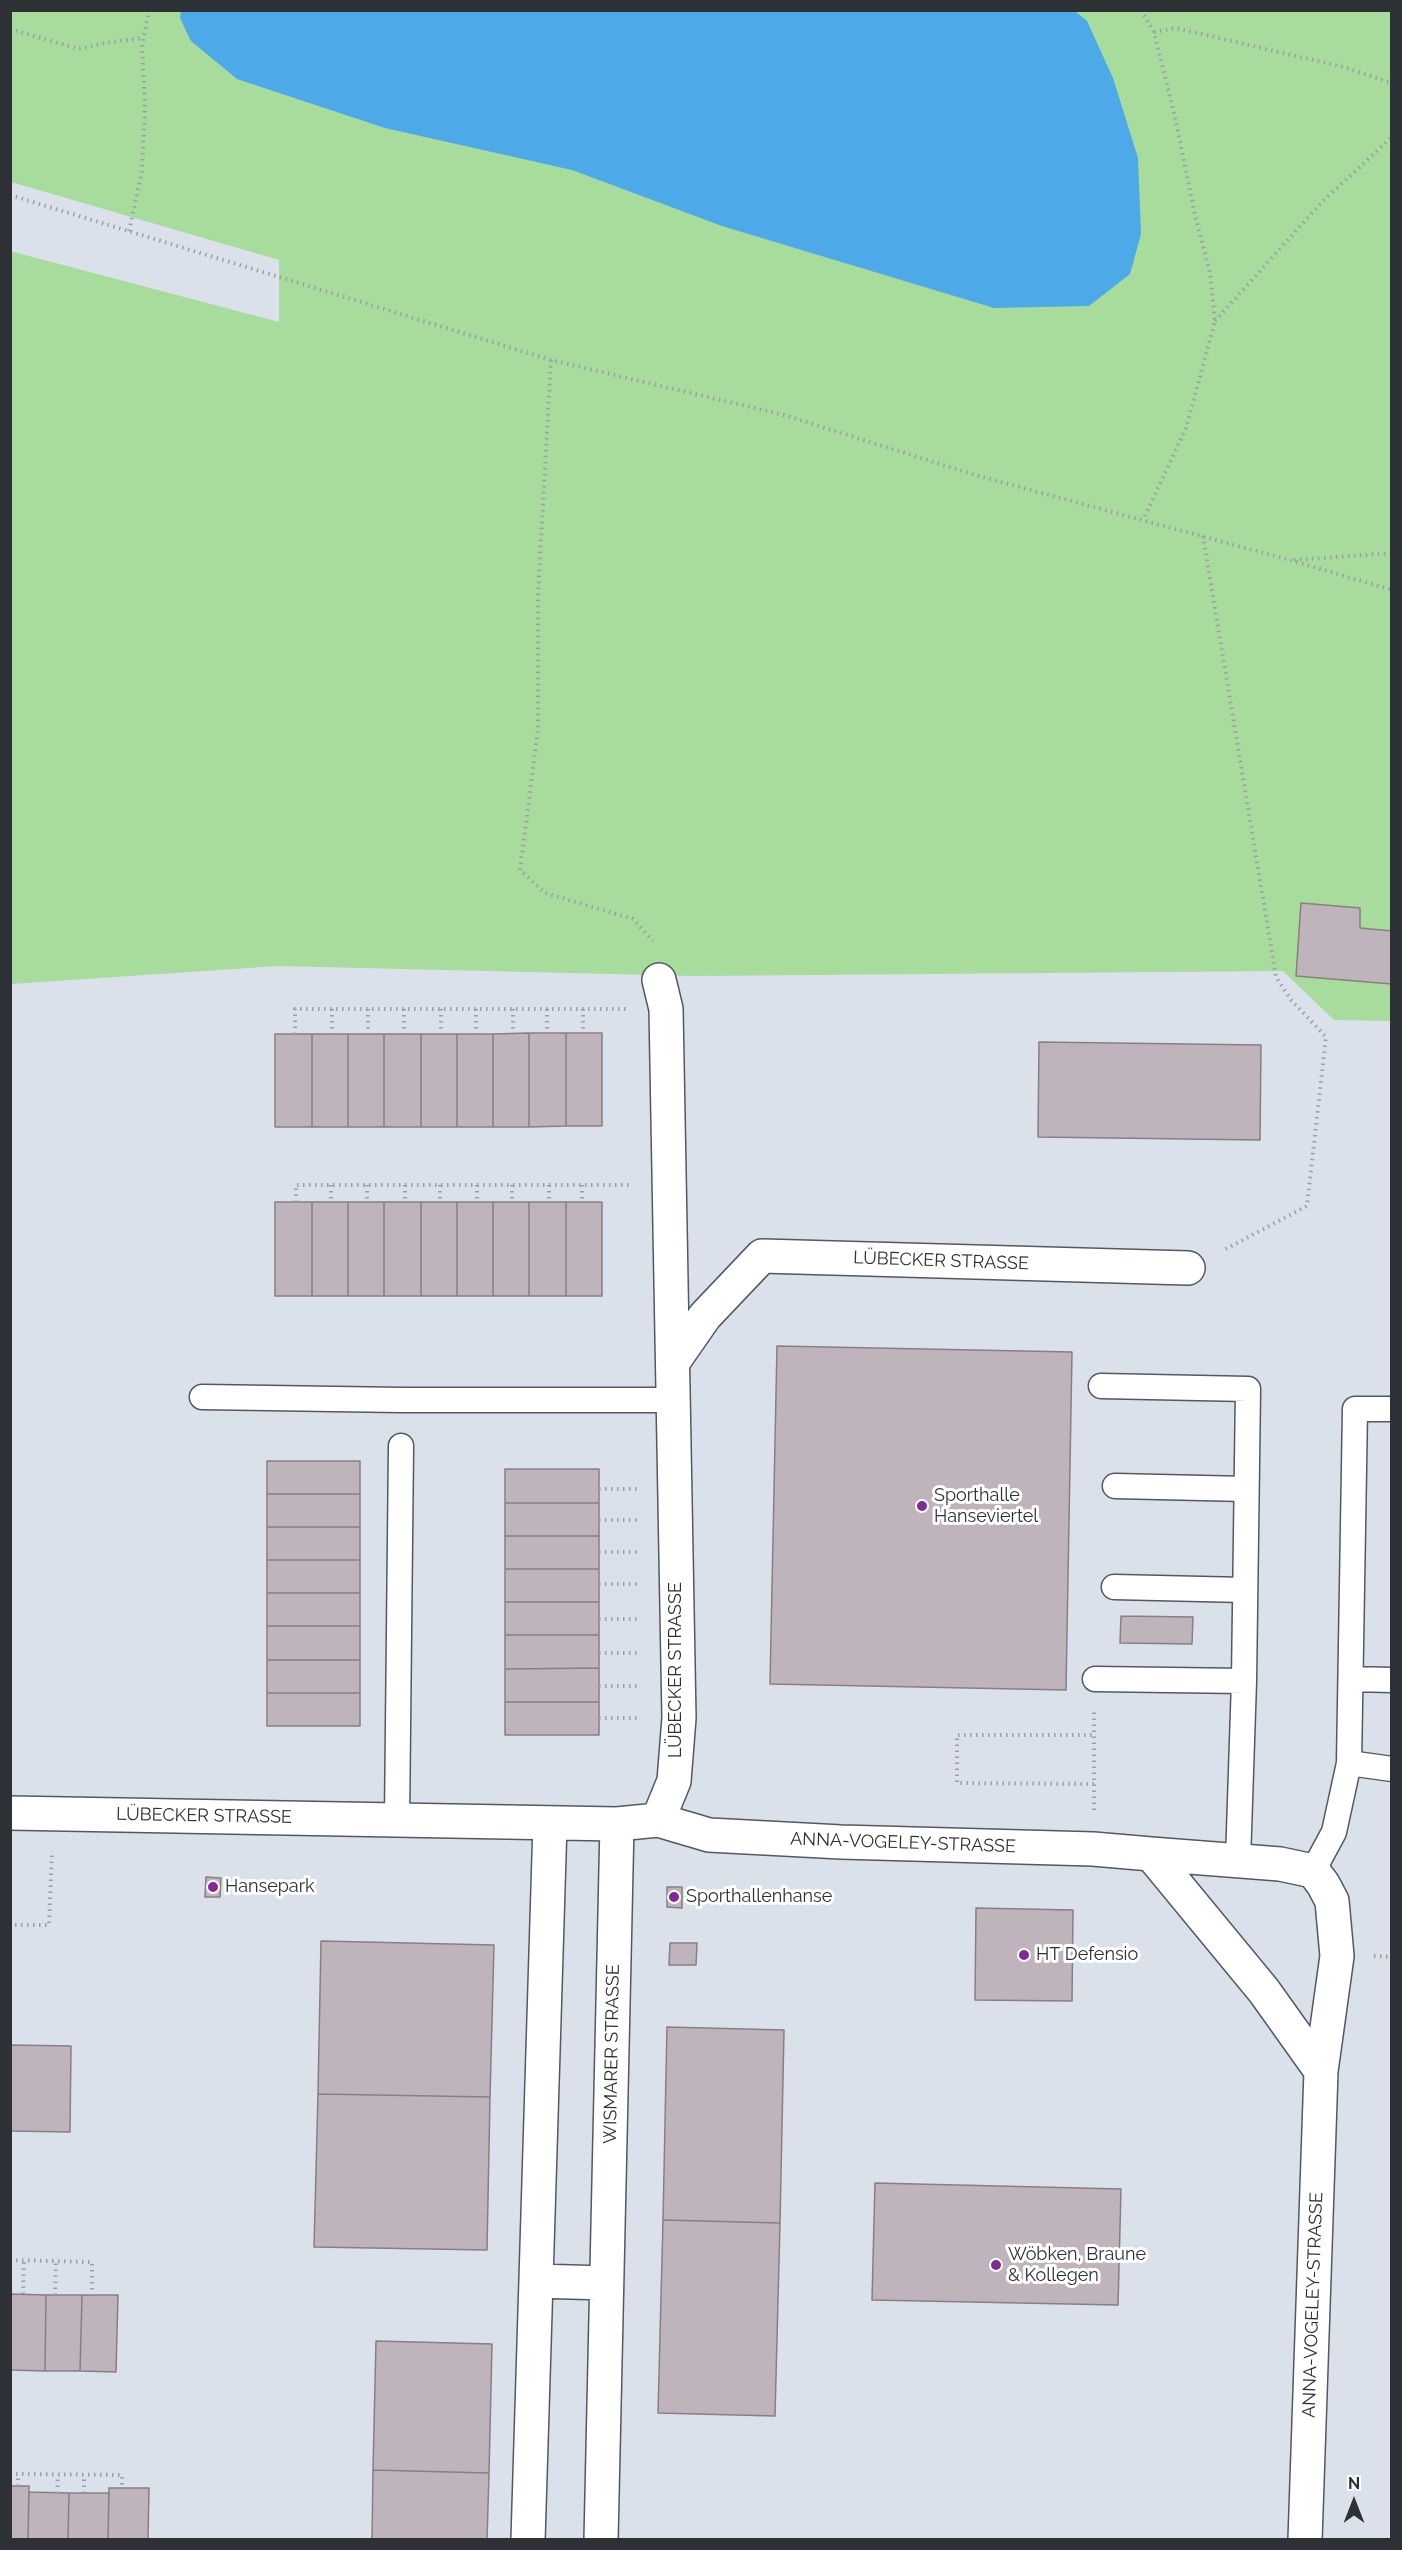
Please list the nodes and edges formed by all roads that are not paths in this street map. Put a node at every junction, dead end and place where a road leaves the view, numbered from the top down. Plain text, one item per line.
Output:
1 (662, 994) road end
2 (1188, 1268) road end
3 (673, 1362) junction
4 (1101, 1386) dead end
5 (202, 1397) dead end
6 (674, 1400) junction
7 (1392, 1409) edge
8 (401, 1446) dead end
9 (1115, 1486) dead end
10 (1246, 1489) junction
11 (1114, 1587) dead end
12 (1245, 1590) junction
13 (1095, 1679) dead end
14 (1351, 1679) junction
15 (1392, 1680) edge
16 (1244, 1681) junction
17 (1349, 1762) junction
18 (1392, 1770) edge
19 (10, 1813) edge
20 (397, 1820) junction
21 (658, 1820) junction
22 (550, 1823) junction
23 (617, 1824) junction
24 (1151, 1854) junction
25 (1238, 1861) junction
26 (1313, 1871) junction
27 (1321, 2071) junction
28 (536, 2281) junction
29 (606, 2283) junction
30 (528, 2540) edge
31 (600, 2540) edge
32 (1305, 2540) edge

1 - 3 street, LÜBECKER STRASSE
2 - 3 street, LÜBECKER STRASSE
3 - 6 street, LÜBECKER STRASSE
4 - 10 lane
5 - 6 lane
6 - 21 street, LÜBECKER STRASSE
7 - 14 lane
8 - 20 lane
9 - 10 lane
10 - 12 lane
11 - 12 lane
12 - 16 lane
13 - 16 lane
14 - 15 lane
14 - 17 lane
16 - 25 lane
17 - 18 lane
17 - 26 lane
19 - 20 street, LÜBECKER STRASSE
20 - 22 street, LÜBECKER STRASSE
21 - 23 street, LÜBECKER STRASSE
21 - 24 street, ANNA-VOGELEY-STRASSE
22 - 23 street, LÜBECKER STRASSE
22 - 28 street
23 - 29 street, WISMARER STRASSE
24 - 25 street, ANNA-VOGELEY-STRASSE
24 - 27 street
25 - 26 street, ANNA-VOGELEY-STRASSE
26 - 27 street, ANNA-VOGELEY-STRASSE
27 - 32 street, ANNA-VOGELEY-STRASSE
28 - 29 street
28 - 30 street
29 - 31 street, WISMARER STRASSE

